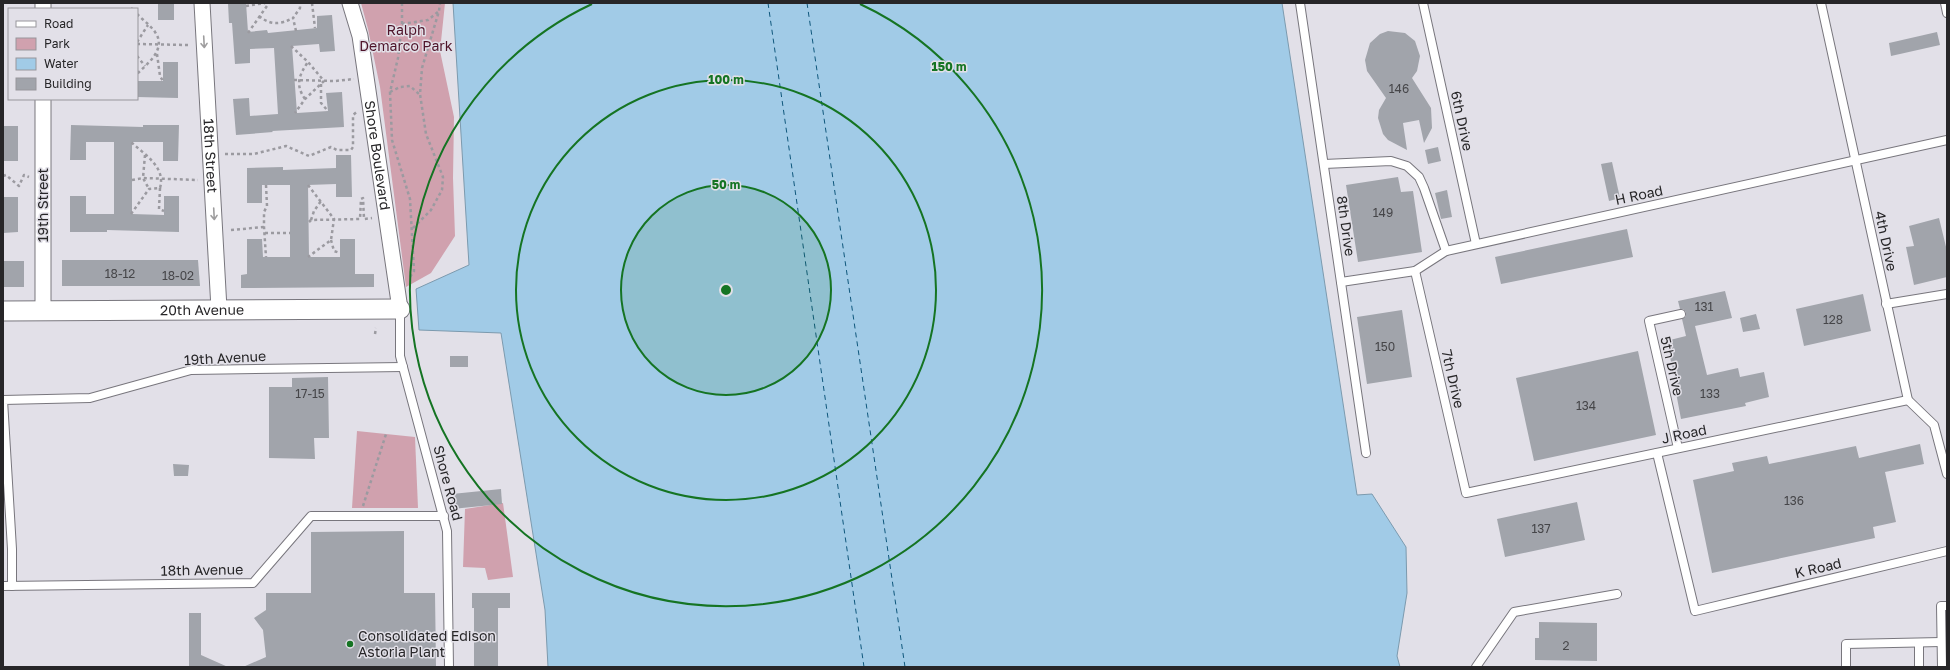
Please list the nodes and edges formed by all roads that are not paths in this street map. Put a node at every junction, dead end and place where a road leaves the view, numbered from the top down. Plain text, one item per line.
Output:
1 (202, 3) edge
2 (350, 3) edge
3 (1300, 3) edge
4 (1423, 3) edge
5 (1821, 3) edge
6 (1945, 3) edge
7 (1947, 13) edge
8 (43, 100) edge
9 (1947, 140) edge
10 (1855, 161) junction
11 (1324, 164) junction
12 (1476, 244) junction
13 (1446, 251) junction
14 (1415, 271) junction
15 (1341, 282) junction
16 (1947, 294) edge
17 (1886, 304) junction
18 (219, 309) junction
19 (400, 309) junction
20 (3, 311) edge
21 (43, 311) junction
22 (1681, 314) dead end
23 (403, 367) junction
24 (3, 400) edge
25 (1908, 400) junction
26 (1678, 448) junction
27 (1366, 453) dead end
28 (1657, 453) junction
29 (1947, 474) edge
30 (1466, 493) joint
31 (444, 516) junction
32 (1947, 551) edge
33 (3, 586) edge
34 (12, 586) junction
35 (1617, 594) dead end
36 (1944, 606) edge
37 (1941, 642) junction
38 (1919, 643) junction
39 (449, 667) edge
40 (1476, 667) edge
41 (1846, 667) edge
42 (1919, 667) edge
43 (1942, 667) edge

1 -> 18 street, 18th Street
2 - 19 street, Shore Boulevard
3 - 11 lane, 8th Drive
4 - 12 lane, 6th Drive
5 - 10 lane, 4th Drive
6 - 7 lane
8 - 21 street, 19th Street
9 - 10 lane, H Road
10 - 12 lane, H Road
10 - 17 lane, 4th Drive
11 - 13 lane
11 - 15 lane, 8th Drive
12 - 13 lane, H Road
13 - 14 lane, H Road
14 - 15 lane, H Road
14 - 30 lane, 7th Drive
15 - 27 lane, 8th Drive
16 - 17 lane
17 - 25 lane, 4th Drive
18 - 19 street, 20th Avenue
18 - 21 street, 20th Avenue
19 - 23 lane, Shore Road
20 - 21 street, 20th Avenue
22 - 26 lane, 5th Drive
23 - 24 lane, 19th Avenue
23 - 31 lane, Shore Road
24 - 34 lane
25 - 26 lane, J Road
25 - 29 lane
26 - 28 lane, J Road
28 - 30 lane, J Road
28 - 32 lane, K Road
31 - 34 lane, 18th Avenue
31 - 39 lane, Shore Road
33 - 34 lane, 18th Avenue
35 - 40 lane
36 - 37 lane
37 - 38 lane
37 - 43 lane
38 - 41 lane
38 - 42 lane

